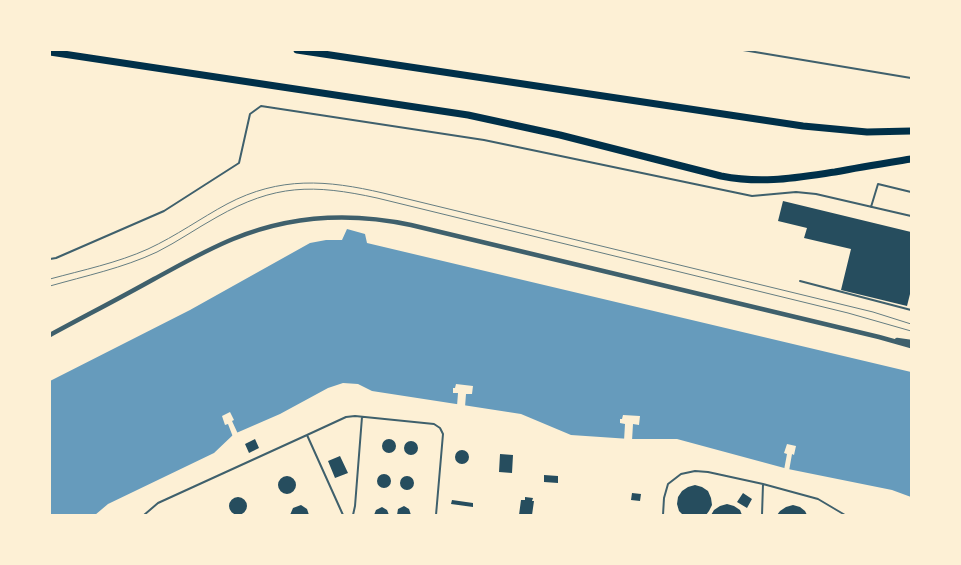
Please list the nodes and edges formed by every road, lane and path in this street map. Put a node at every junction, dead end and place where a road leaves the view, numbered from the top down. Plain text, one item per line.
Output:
1 (297, 50) edge
2 (744, 50) edge
3 (50, 52) edge
4 (911, 78) edge
5 (911, 131) edge
6 (911, 159) edge
7 (911, 192) edge
8 (871, 207) junction
9 (911, 216) edge
10 (50, 259) edge
11 (800, 281) dead end
12 (911, 310) edge
13 (50, 335) edge
14 (879, 337) junction
15 (911, 342) edge
16 (911, 346) edge
17 (362, 416) junction
18 (307, 435) junction
19 (763, 484) junction
20 (144, 515) edge
21 (343, 515) edge
22 (353, 515) edge
23 (436, 515) edge
24 (663, 515) edge
25 (762, 515) edge
26 (845, 515) edge

1 - 5 highway
2 - 4 lane
3 - 6 highway
7 - 8 lane
8 - 9 lane
8 - 10 lane
11 - 12 lane
13 - 14 street
14 - 15 street
14 - 16 street
17 - 18 lane
17 - 22 lane
17 - 23 lane
18 - 20 lane
18 - 21 lane
19 - 24 lane
19 - 25 lane
19 - 26 lane

